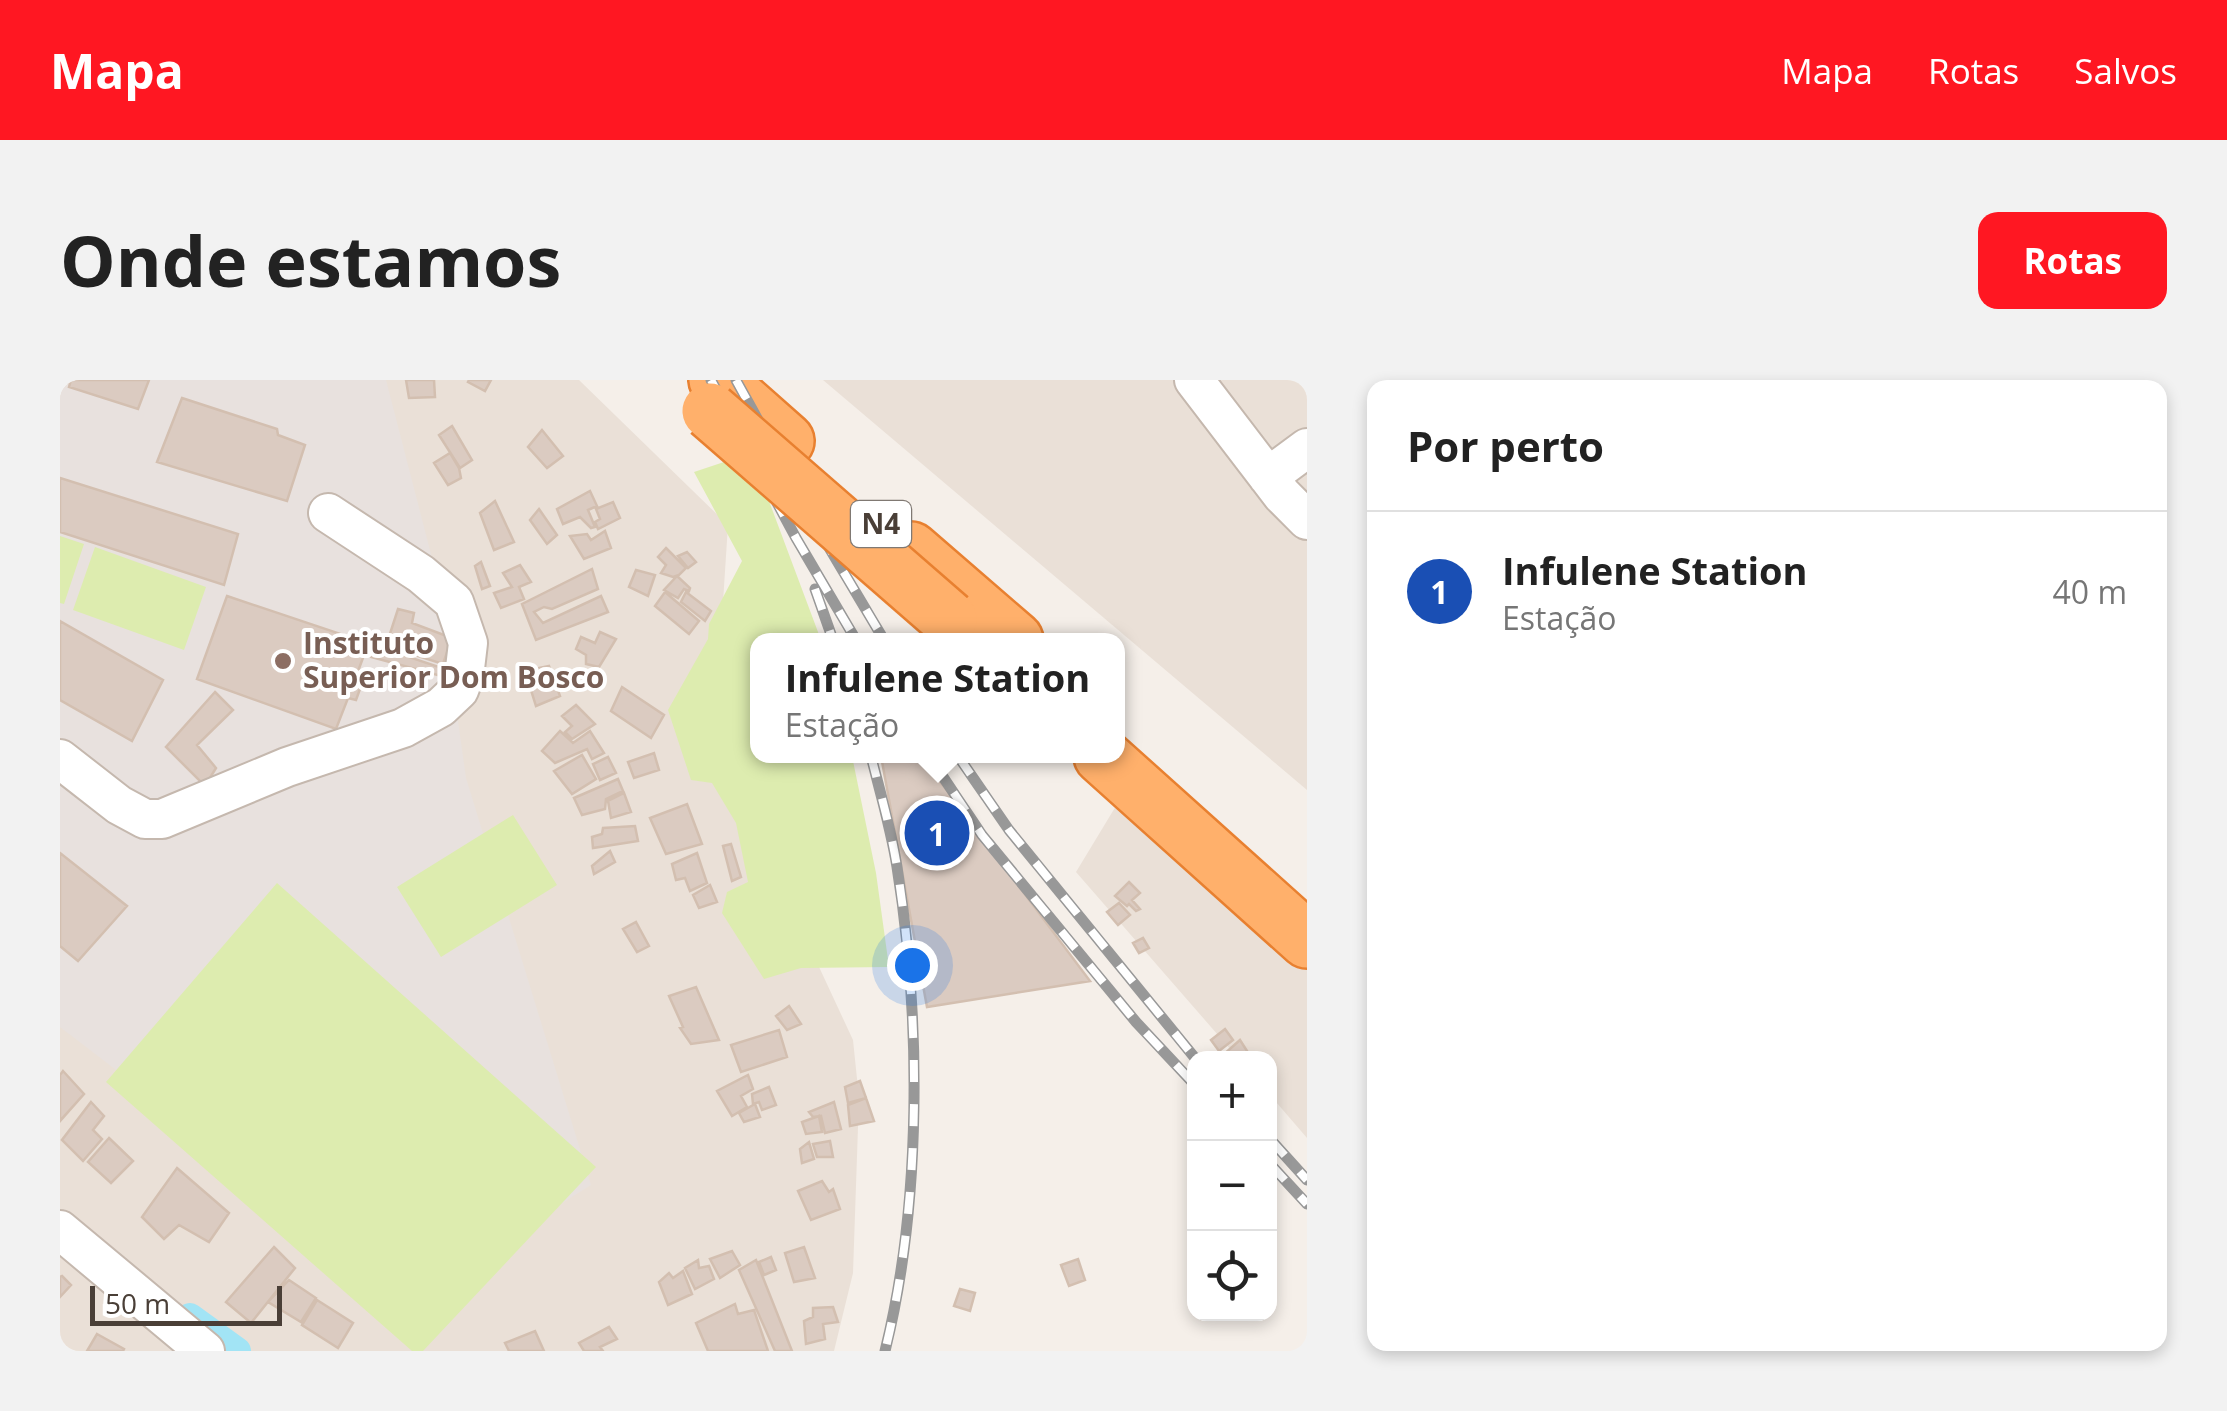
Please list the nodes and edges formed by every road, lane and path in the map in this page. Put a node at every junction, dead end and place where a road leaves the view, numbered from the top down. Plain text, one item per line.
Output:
1 (1194, 380) edge
2 (712, 394) edge
3 (1307, 448) edge
4 (1268, 477) junction
5 (328, 514) dead end
6 (1307, 520) edge
7 (961, 630) edge
8 (1006, 633) edge
9 (1125, 737) edge
10 (60, 759) edge
11 (1110, 763) edge
12 (1307, 895) edge
13 (1307, 940) edge
14 (60, 1230) edge
15 (206, 1351) edge

1 - 4 street
2 - 7 highway, N4, bridge
2 - 8 highway, N4
3 - 4 street
4 - 6 street
5 - 10 street
9 - 12 highway
11 - 13 highway
14 - 15 street

